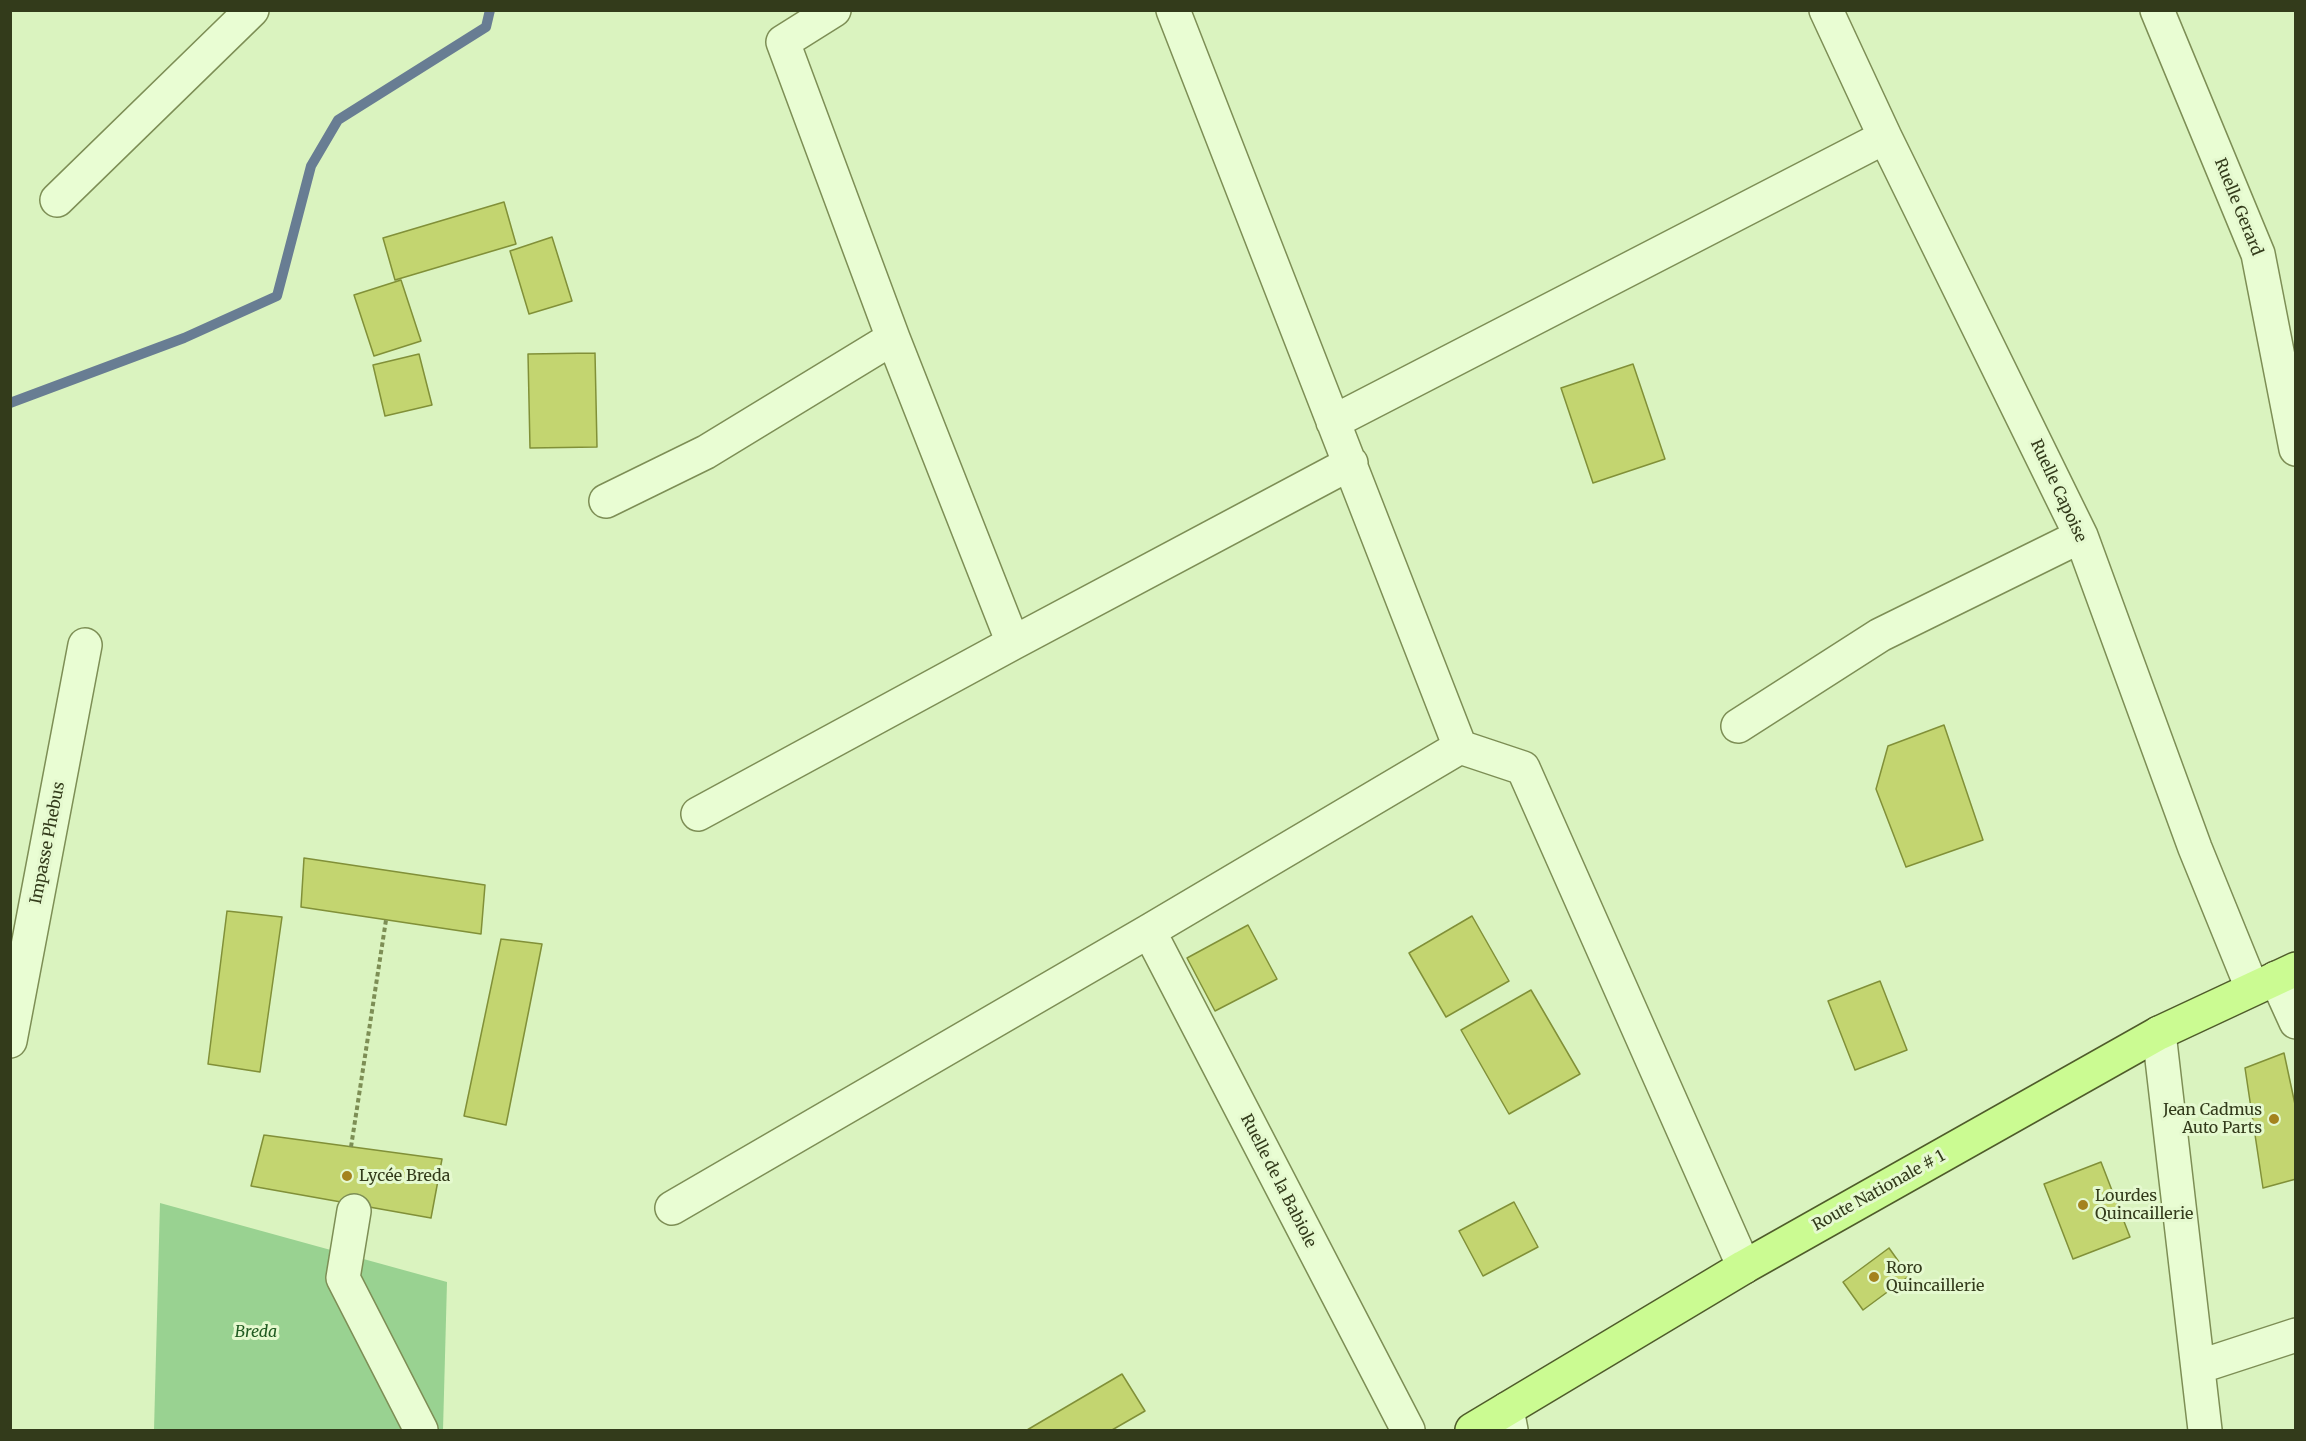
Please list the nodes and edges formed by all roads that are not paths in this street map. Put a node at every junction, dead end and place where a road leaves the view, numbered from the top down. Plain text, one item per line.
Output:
1 (252, 10) edge
2 (834, 10) edge
3 (1173, 10) edge
4 (1826, 10) edge
5 (2157, 10) edge
6 (1885, 137) junction
7 (57, 200) dead end
8 (893, 338) junction
9 (1333, 422) junction
10 (2295, 449) edge
11 (1351, 464) junction
12 (606, 501) dead end
13 (2081, 536) junction
14 (1014, 643) junction
15 (85, 645) dead end
16 (1738, 726) dead end
17 (1460, 747) junction
18 (698, 814) dead end
19 (1149, 931) junction
20 (2274, 978) edge
21 (2295, 1022) edge
22 (2159, 1033) junction
23 (10, 1041) edge
24 (672, 1208) dead end
25 (354, 1211) dead end
26 (1744, 1268) junction
27 (2295, 1335) edge
28 (2198, 1367) junction
29 (1509, 1420) edge
30 (421, 1431) edge
31 (1408, 1431) edge
32 (1472, 1431) edge
33 (2205, 1431) edge

1 - 7 street
2 - 8 street
3 - 9 street
4 - 6 street, Ruelle Capoise
5 - 10 street, Ruelle Gerard
6 - 9 street
6 - 13 street, Ruelle Capoise
8 - 12 street
8 - 14 street
9 - 11 street
11 - 14 street
11 - 17 street
13 - 16 street
13 - 20 street, Ruelle Capoise
14 - 18 street
15 - 23 street, Impasse Phebus
17 - 19 street
17 - 26 street
19 - 24 street
19 - 31 street, Ruelle de la Babiole
20 - 21 street, Ruelle Capoise
20 - 22 main road, Route Nationale # 1
22 - 26 main road, Route Nationale # 1
22 - 28 street
25 - 30 street
26 - 29 main road, Route Nationale # 1
27 - 28 street
28 - 33 street
29 - 32 main road, Route Nationale # 1

